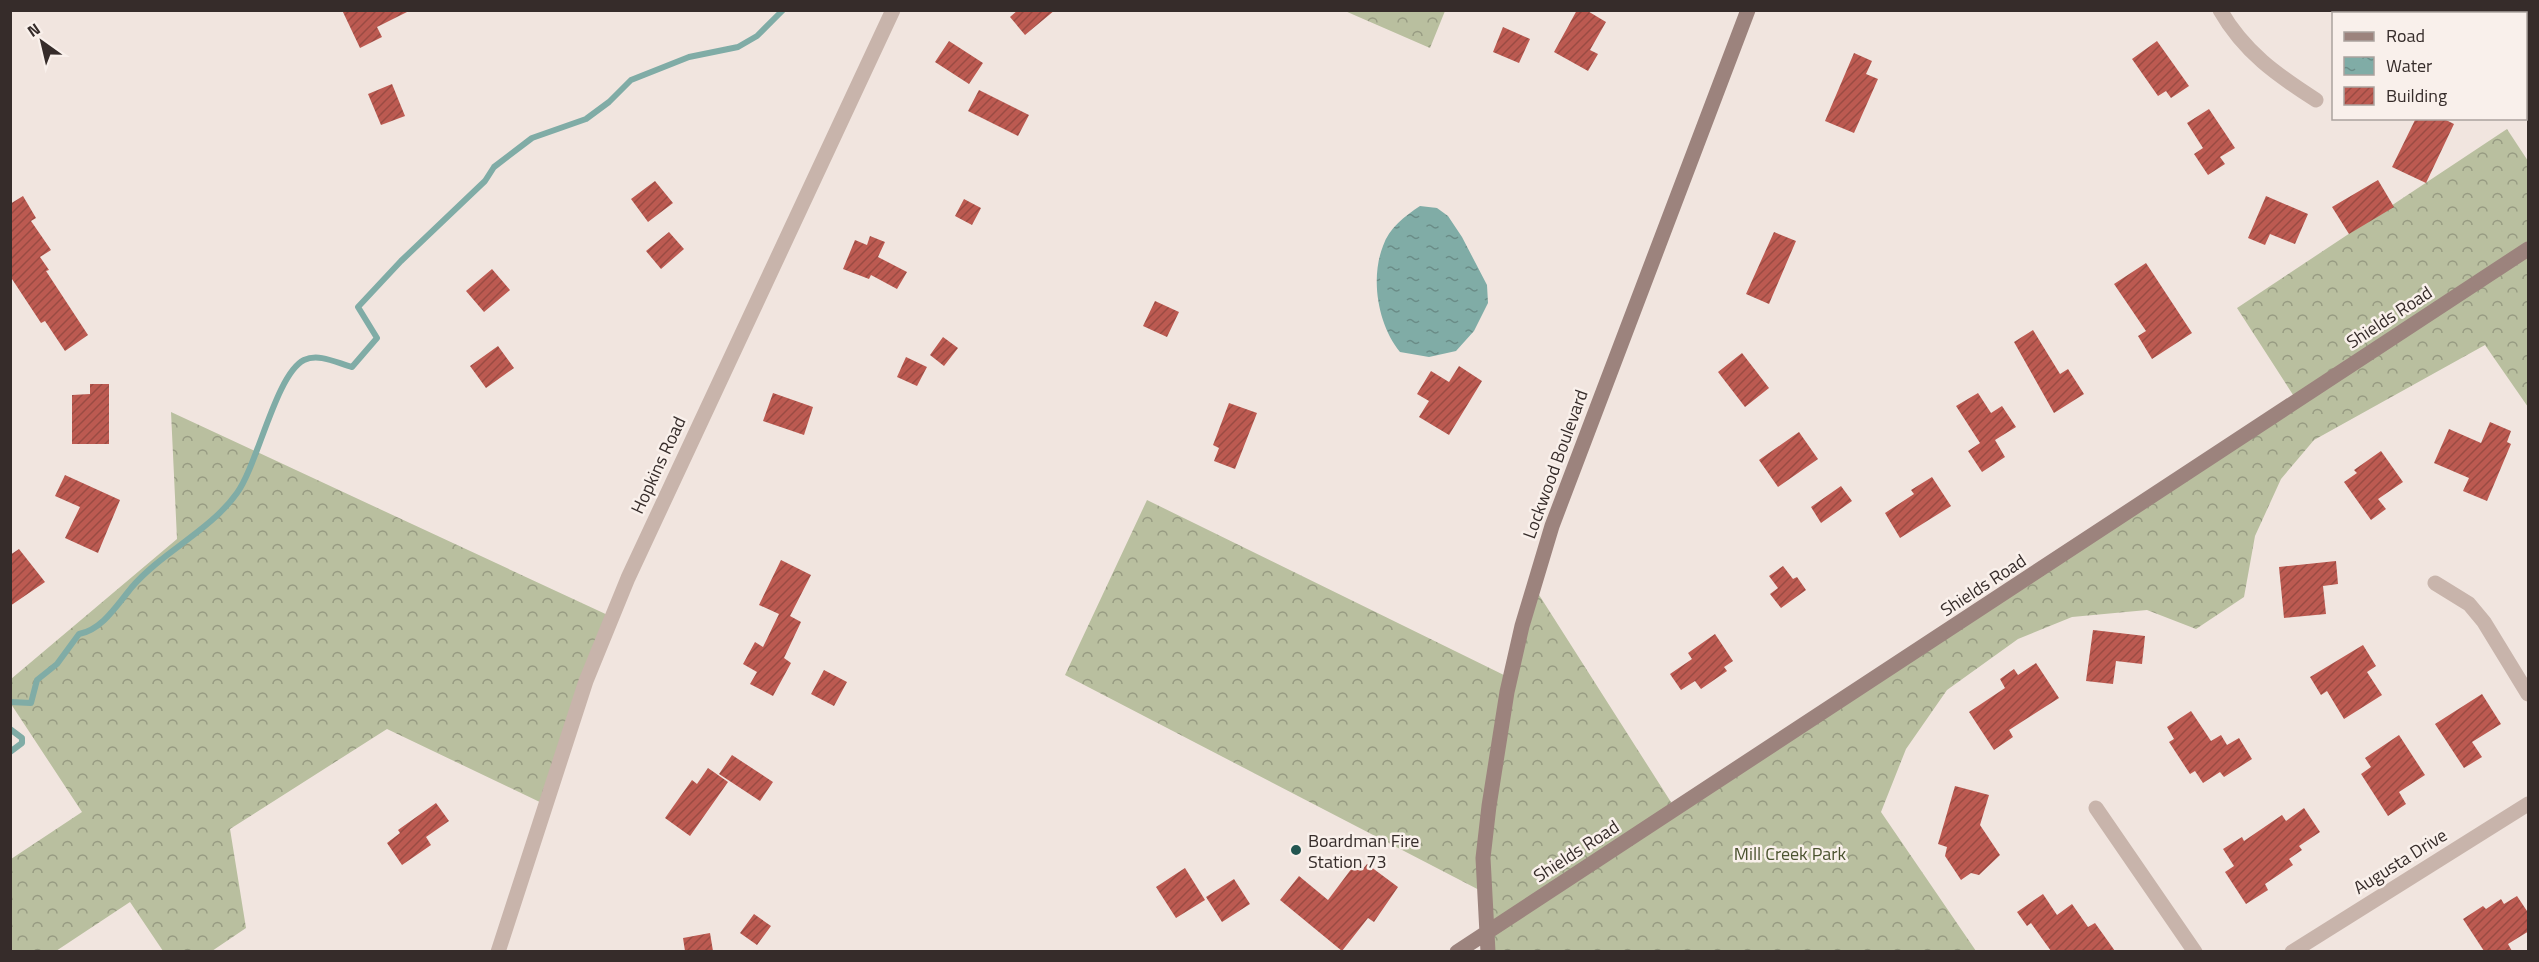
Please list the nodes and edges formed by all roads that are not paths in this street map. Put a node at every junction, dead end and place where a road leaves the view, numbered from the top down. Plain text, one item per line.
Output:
1 (893, 10) edge
2 (1748, 10) edge
3 (2220, 10) edge
4 (2316, 100) dead end
5 (2529, 249) edge
6 (2435, 583) dead end
7 (2529, 694) edge
8 (2529, 804) edge
9 (2096, 808) dead end
10 (1486, 931) junction
11 (498, 951) edge
12 (1457, 951) edge
13 (1488, 951) edge
14 (2194, 951) edge
15 (2292, 951) edge

1 - 11 street, Hopkins Road
2 - 10 main road, Lockwood Boulevard
3 - 4 street
5 - 10 main road, Shields Road
6 - 7 street
8 - 15 street, Augusta Drive
9 - 14 street
10 - 12 main road, Shields Road
10 - 13 main road, Lockwood Boulevard

